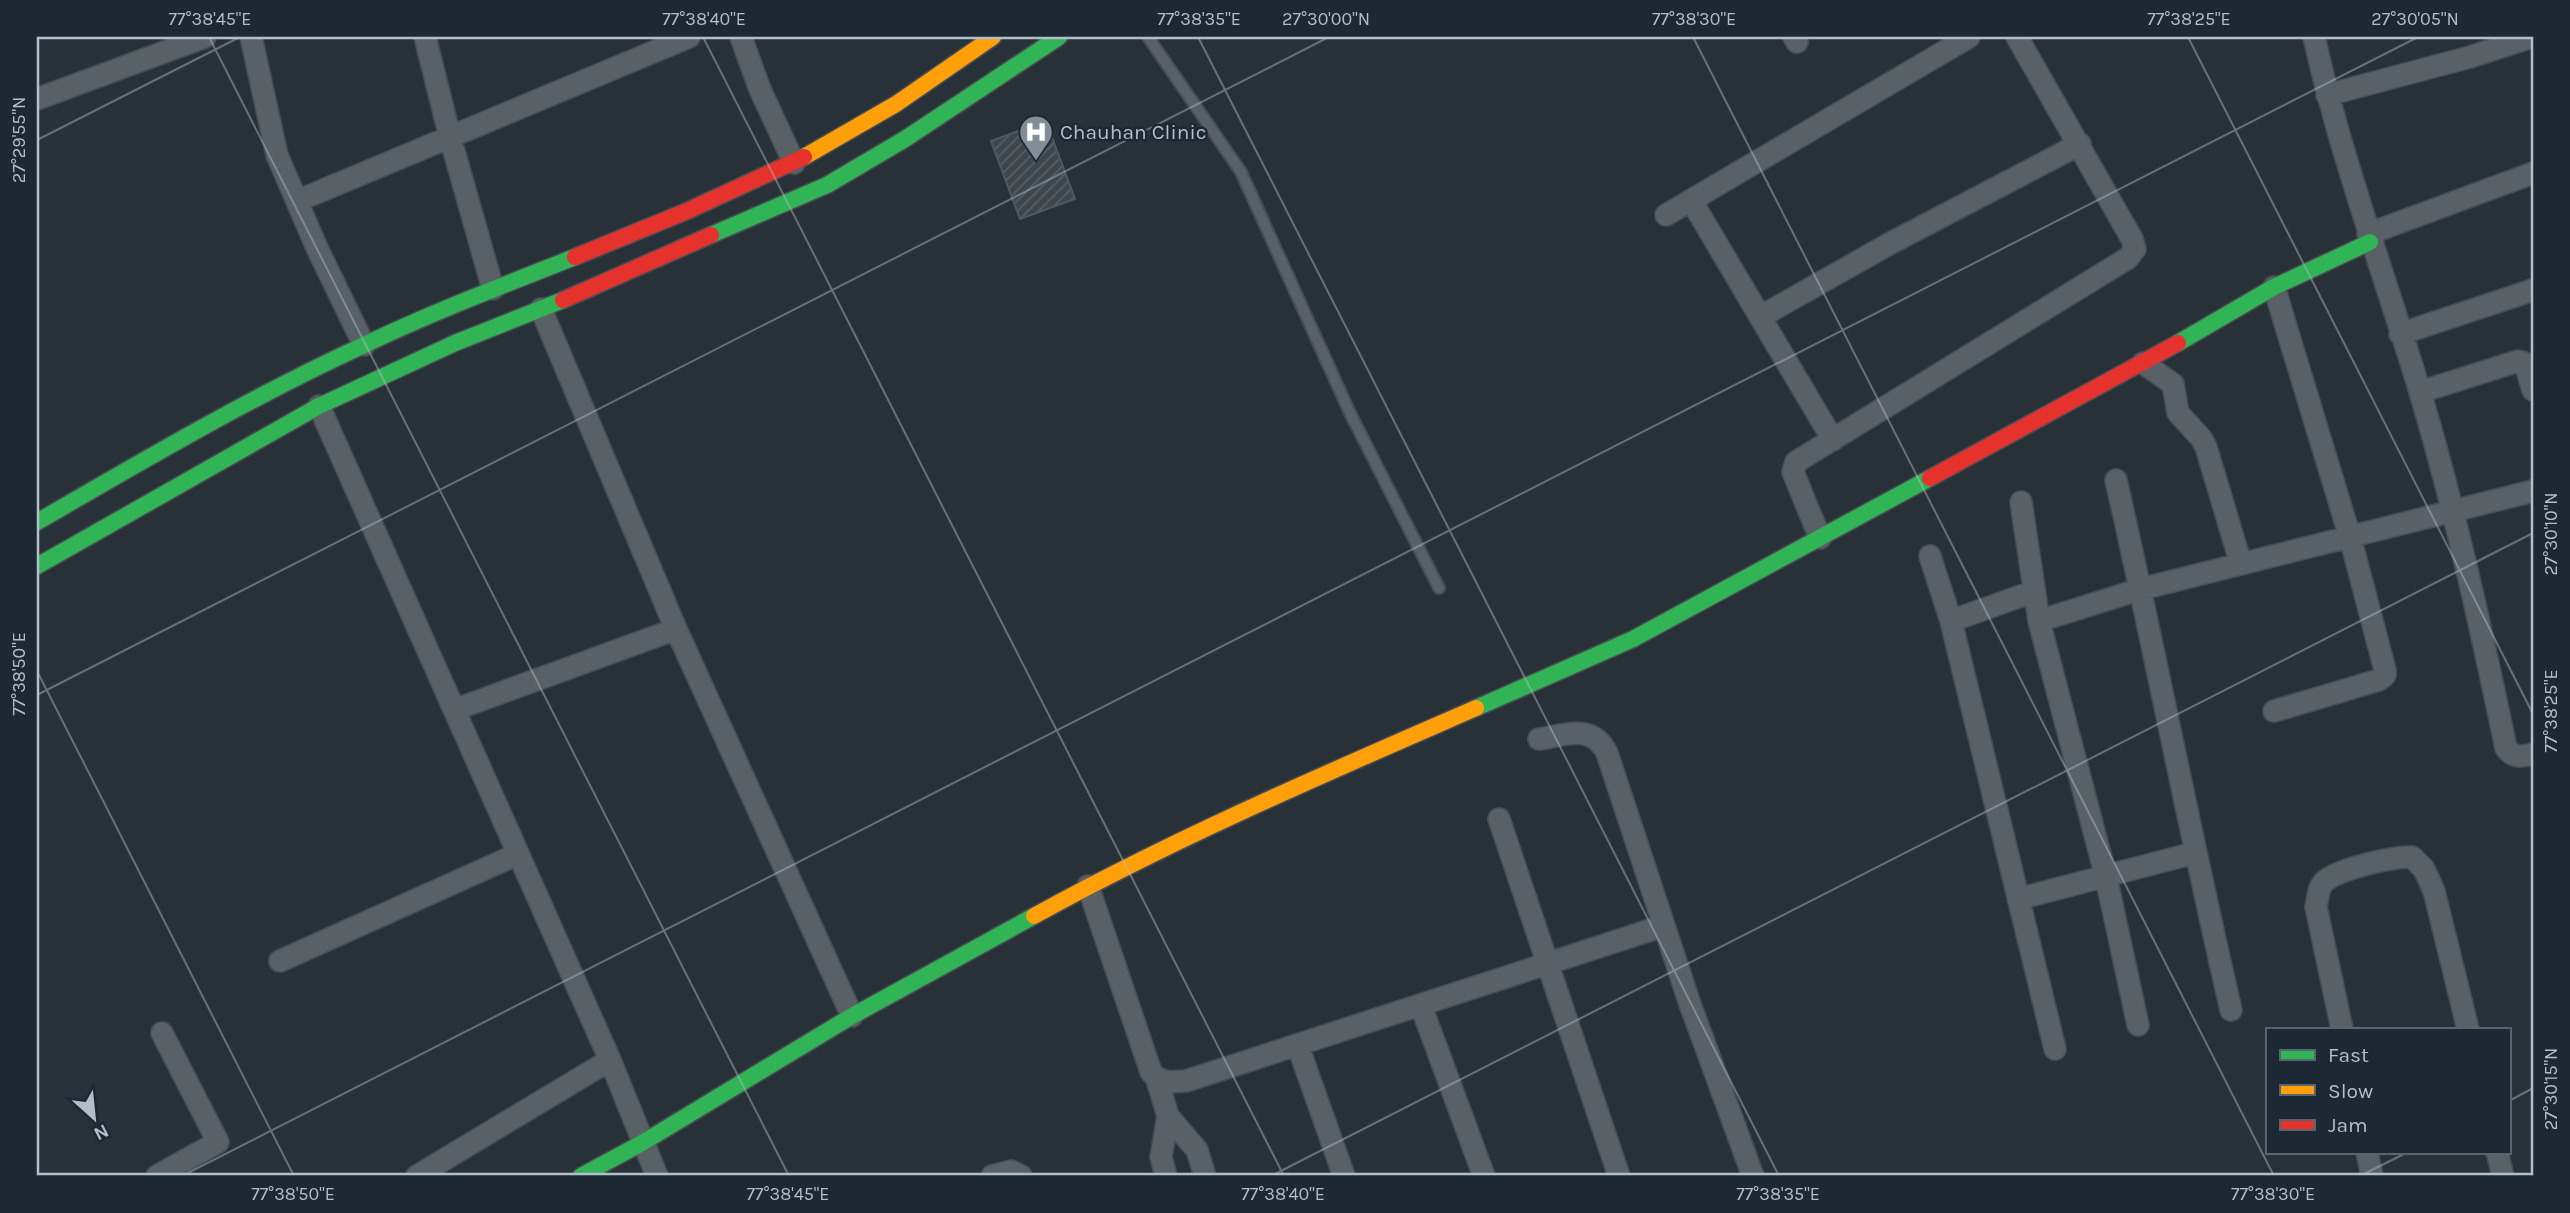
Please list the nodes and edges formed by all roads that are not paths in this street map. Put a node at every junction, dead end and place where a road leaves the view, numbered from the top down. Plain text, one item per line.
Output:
1 (205, 37) edge
2 (251, 37) edge
3 (425, 37) edge
4 (689, 37) edge
5 (741, 37) edge
6 (993, 37) edge
7 (1059, 37) edge
8 (1148, 37) edge
9 (1969, 37) edge
10 (2017, 37) edge
11 (2314, 37) edge
12 (2532, 37) edge
13 (2467, 47) edge
14 (2327, 95) junction
15 (37, 99) edge
16 (450, 137) junction
17 (2080, 144) junction
18 (794, 163) junction
19 (2532, 178) edge
20 (1691, 200) junction
21 (297, 201) junction
22 (1666, 215) dead end
23 (2369, 238) junction
24 (2273, 287) junction
25 (493, 289) junction
26 (2533, 289) edge
27 (541, 309) junction
28 (1760, 317) junction
29 (2400, 334) junction
30 (364, 345) junction
31 (2143, 363) junction
32 (2533, 390) edge
33 (2420, 392) junction
34 (319, 406) junction
35 (1833, 440) junction
36 (2116, 480) dead end
37 (2533, 491) edge
38 (2021, 502) dead end
39 (2451, 512) junction
40 (37, 522) edge
41 (2350, 537) junction
42 (1820, 538) junction
43 (1930, 556) dead end
44 (2241, 564) junction
45 (37, 566) edge
46 (1439, 588) dead end
47 (2141, 589) junction
48 (2032, 592) junction
49 (1951, 621) junction
50 (2039, 621) junction
51 (676, 629) junction
52 (454, 710) junction
53 (2274, 710) dead end
54 (1539, 739) dead end
55 (2533, 754) edge
56 (1499, 819) dead end
57 (2194, 853) junction
58 (518, 854) junction
59 (2106, 877) junction
60 (1088, 886) junction
61 (2018, 899) junction
62 (1663, 926) junction
63 (280, 961) dead end
64 (1548, 965) junction
65 (1421, 1006) junction
66 (2231, 1010) dead end
67 (852, 1016) junction
68 (2138, 1025) dead end
69 (2342, 1028) edge
70 (2468, 1028) edge
71 (162, 1033) dead end
72 (1298, 1046) junction
73 (2055, 1049) dead end
74 (610, 1060) junction
75 (1157, 1080) junction
76 (1168, 1116) junction
77 (642, 1143) junction
78 (2367, 1154) edge
79 (2497, 1154) edge
80 (186, 1170) edge
81 (157, 1176) edge
82 (417, 1176) edge
83 (581, 1176) edge
84 (657, 1176) edge
85 (992, 1176) edge
86 (1021, 1176) edge
87 (1166, 1176) edge
88 (1205, 1176) edge
89 (1344, 1176) edge
90 (1484, 1176) edge
91 (1619, 1176) edge
92 (1753, 1176) edge
93 (2372, 1176) edge
94 (2502, 1176) edge

1 - 15 street
2 - 21 street
3 - 16 street
4 - 16 street
5 - 18 street
6 - 18 main road
7 - 27 main road
8 - 46 lane
9 - 20 street
10 - 17 street
11 - 14 street
12 - 13 street
13 - 14 street
14 - 23 street
16 - 21 street
16 - 25 street
17 - 28 street
17 - 35 street
18 - 25 main road
19 - 23 street
20 - 22 street
20 - 28 street
21 - 30 street
23 - 24 main road
23 - 29 street
24 - 31 main road
24 - 41 street
25 - 30 main road
26 - 29 street
27 - 34 main road
27 - 51 street
28 - 35 street
29 - 33 street
30 - 40 main road
31 - 42 main road
31 - 44 street
32 - 33 street
33 - 39 street
34 - 45 main road
34 - 52 street
35 - 42 street
36 - 47 street
37 - 39 street
38 - 48 street
39 - 41 street
39 - 55 street
41 - 44 street
41 - 53 street
42 - 60 main road
43 - 49 street
44 - 47 street
47 - 50 street
47 - 57 street
48 - 49 street
48 - 50 street
49 - 61 street
50 - 59 street
51 - 52 street
51 - 67 street
52 - 58 street
54 - 62 street
56 - 64 street
57 - 59 street
57 - 66 street
58 - 63 street
58 - 74 street
59 - 61 street
59 - 68 street
60 - 67 main road
60 - 75 street
61 - 73 street
62 - 64 street
62 - 92 street
64 - 65 street
64 - 91 street
65 - 72 street
65 - 90 street
67 - 77 main road
69 - 70 street
71 - 80 street
72 - 75 street
72 - 89 street
74 - 77 street
74 - 82 street
75 - 76 street
76 - 87 street
76 - 88 street
77 - 83 main road
77 - 84 street
78 - 93 street
79 - 94 street
80 - 81 street
85 - 86 street

